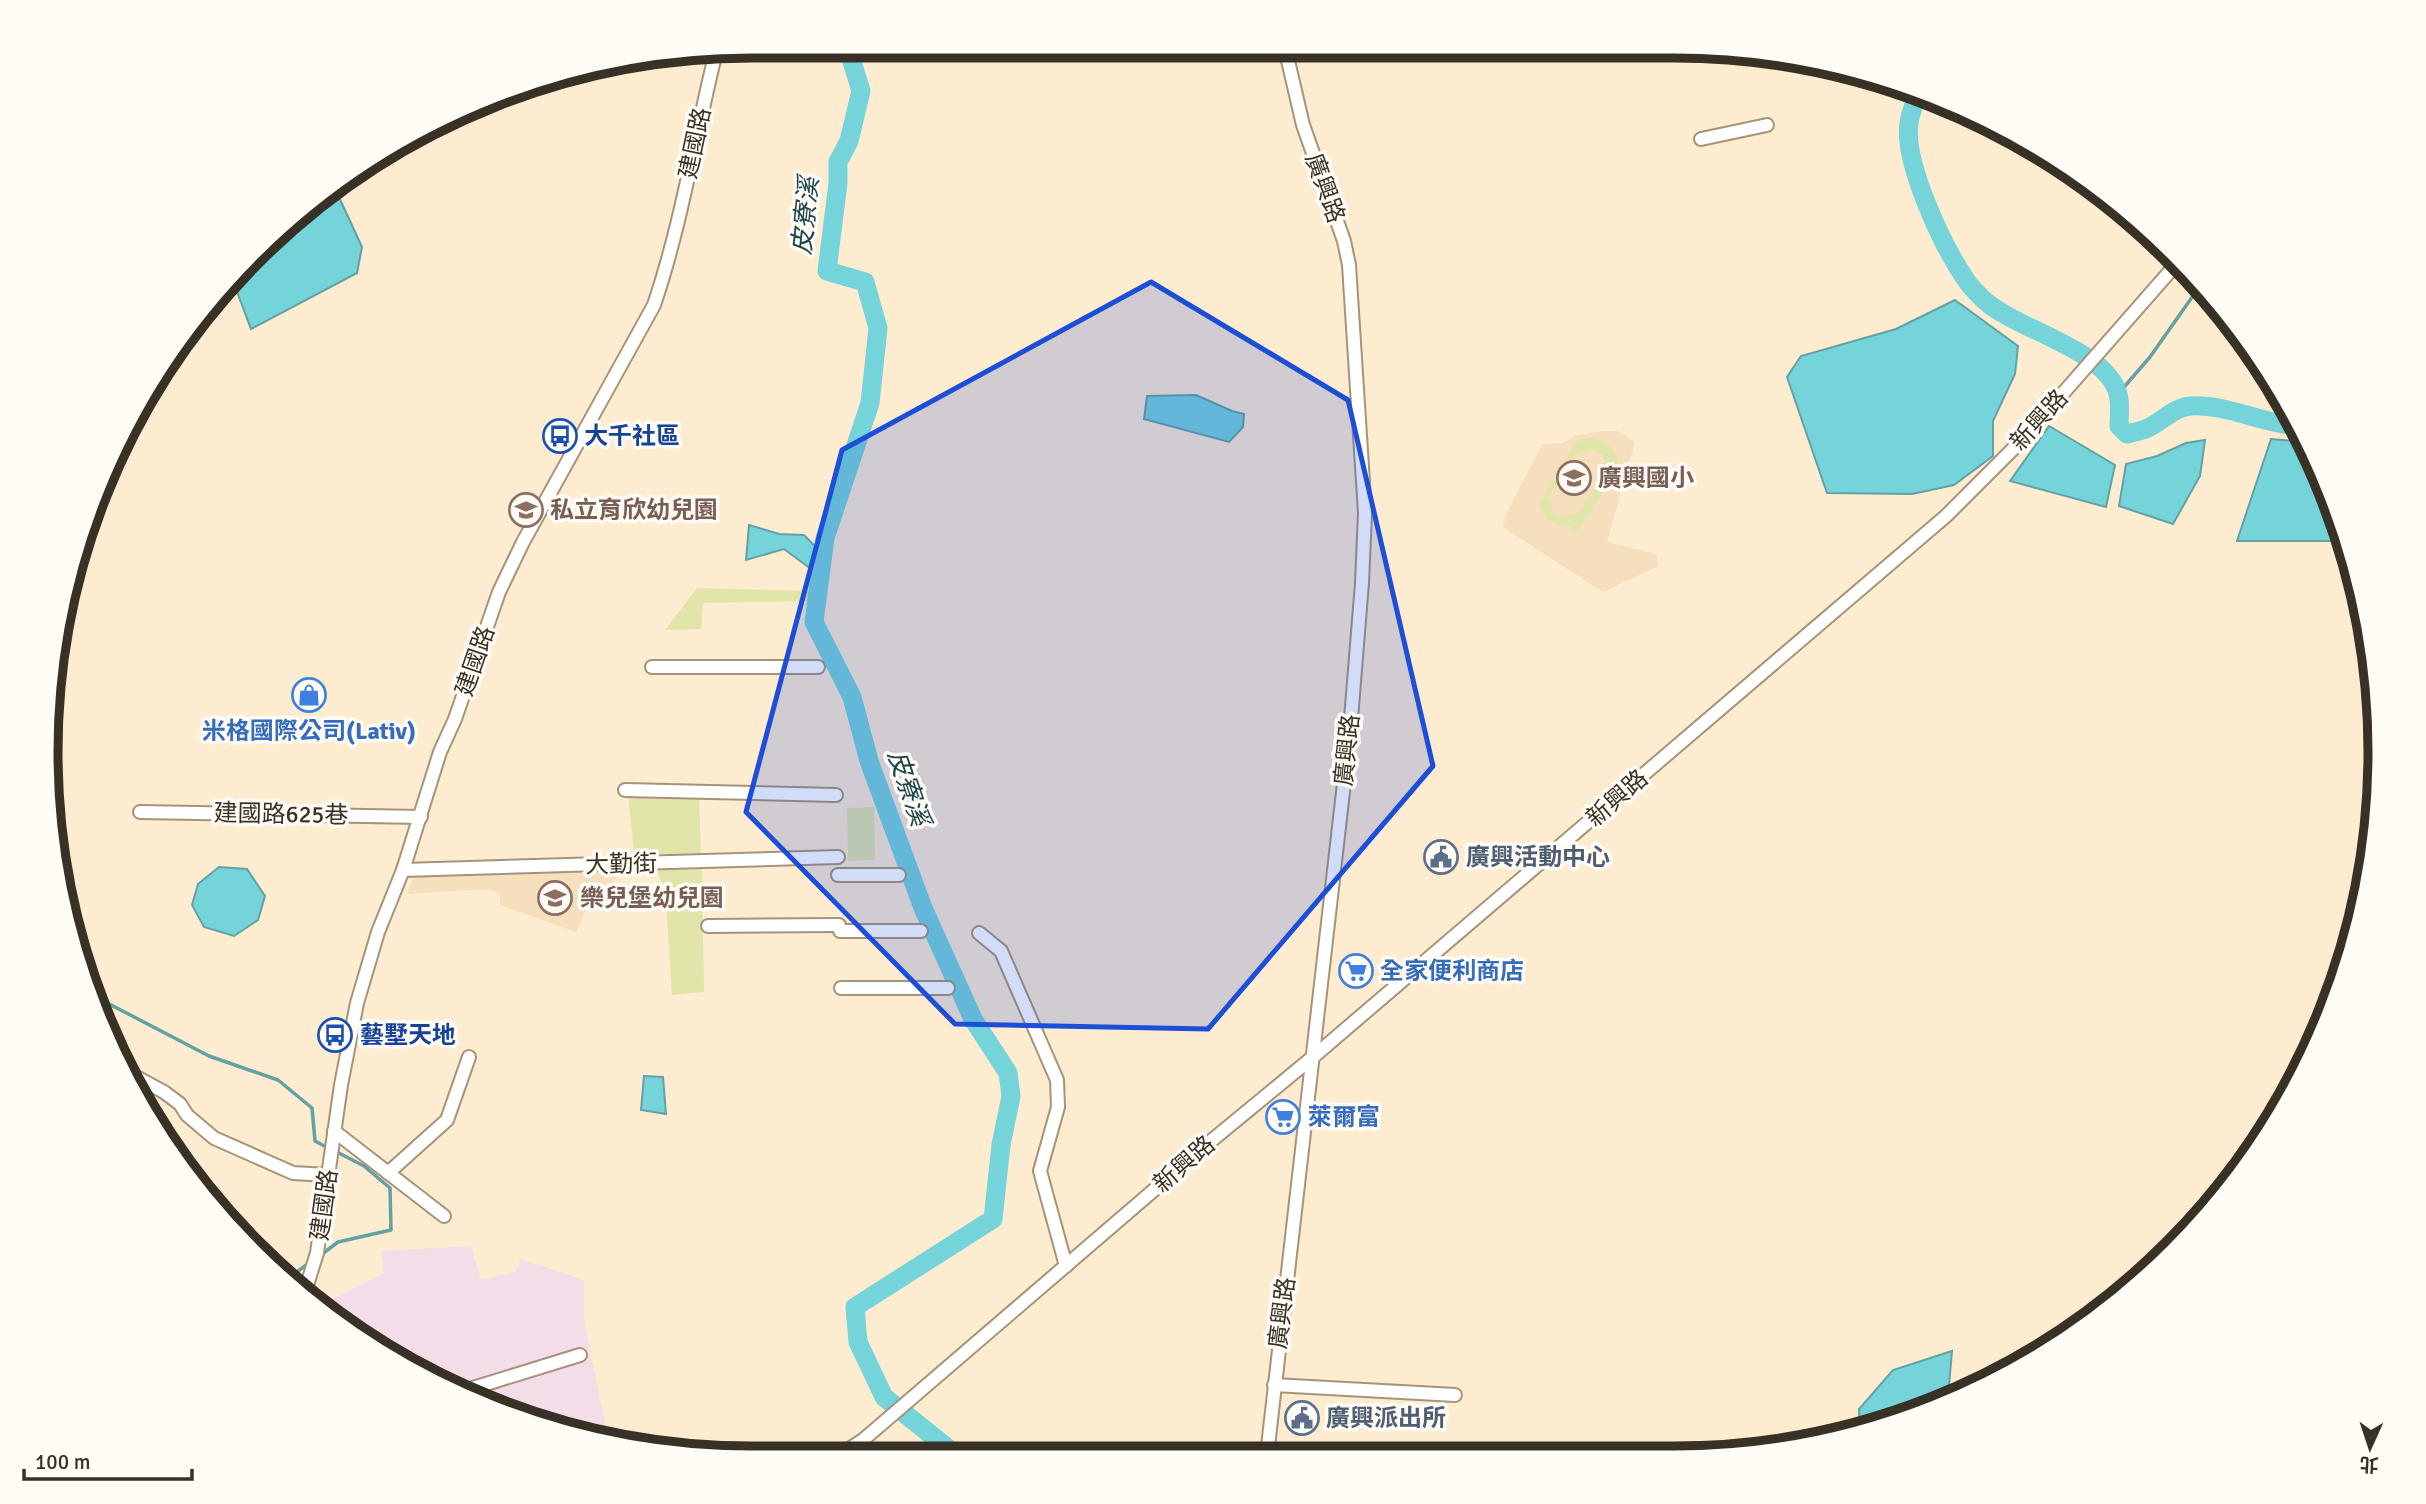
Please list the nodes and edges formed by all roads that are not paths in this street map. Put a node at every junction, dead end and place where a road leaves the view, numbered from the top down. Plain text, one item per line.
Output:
1 (1287, 58) edge
2 (715, 59) edge
3 (1767, 125) dead end
4 (1701, 139) dead end
5 (2172, 269) edge
6 (652, 667) dead end
7 (818, 667) dead end
8 (625, 790) dead end
9 (836, 796) dead end
10 (140, 812) dead end
11 (421, 817) junction
12 (838, 857) dead end
13 (403, 870) junction
14 (838, 875) dead end
15 (899, 875) dead end
16 (708, 926) dead end
17 (921, 931) dead end
18 (979, 933) dead end
19 (841, 988) dead end
20 (948, 988) dead end
21 (469, 1057) dead end
22 (1313, 1057) junction
23 (140, 1079) edge
24 (333, 1144) junction
25 (388, 1173) junction
26 (328, 1175) junction
27 (444, 1216) dead end
28 (1066, 1266) junction
29 (306, 1284) edge
30 (580, 1355) dead end
31 (1274, 1385) junction
32 (474, 1388) edge
33 (1455, 1395) dead end
34 (854, 1446) edge
35 (1268, 1446) edge

1 - 22 street, 廣興路
2 - 11 street, 建國路
3 - 4 street
5 - 22 street, 新興路
6 - 7 street
8 - 9 street
10 - 11 street, 建國路625巷
11 - 13 street, 建國路
12 - 13 street, 大勤街
13 - 24 street, 建國路
14 - 15 street
16 - 17 street
18 - 28 street
19 - 20 street
21 - 25 street
22 - 28 street, 新興路
22 - 31 street, 廣興路
23 - 26 street
24 - 25 street
24 - 26 street, 建國路
25 - 27 street
26 - 29 street, 建國路
28 - 34 street, 新興路
30 - 32 street
31 - 33 street
31 - 35 street, 廣興路

